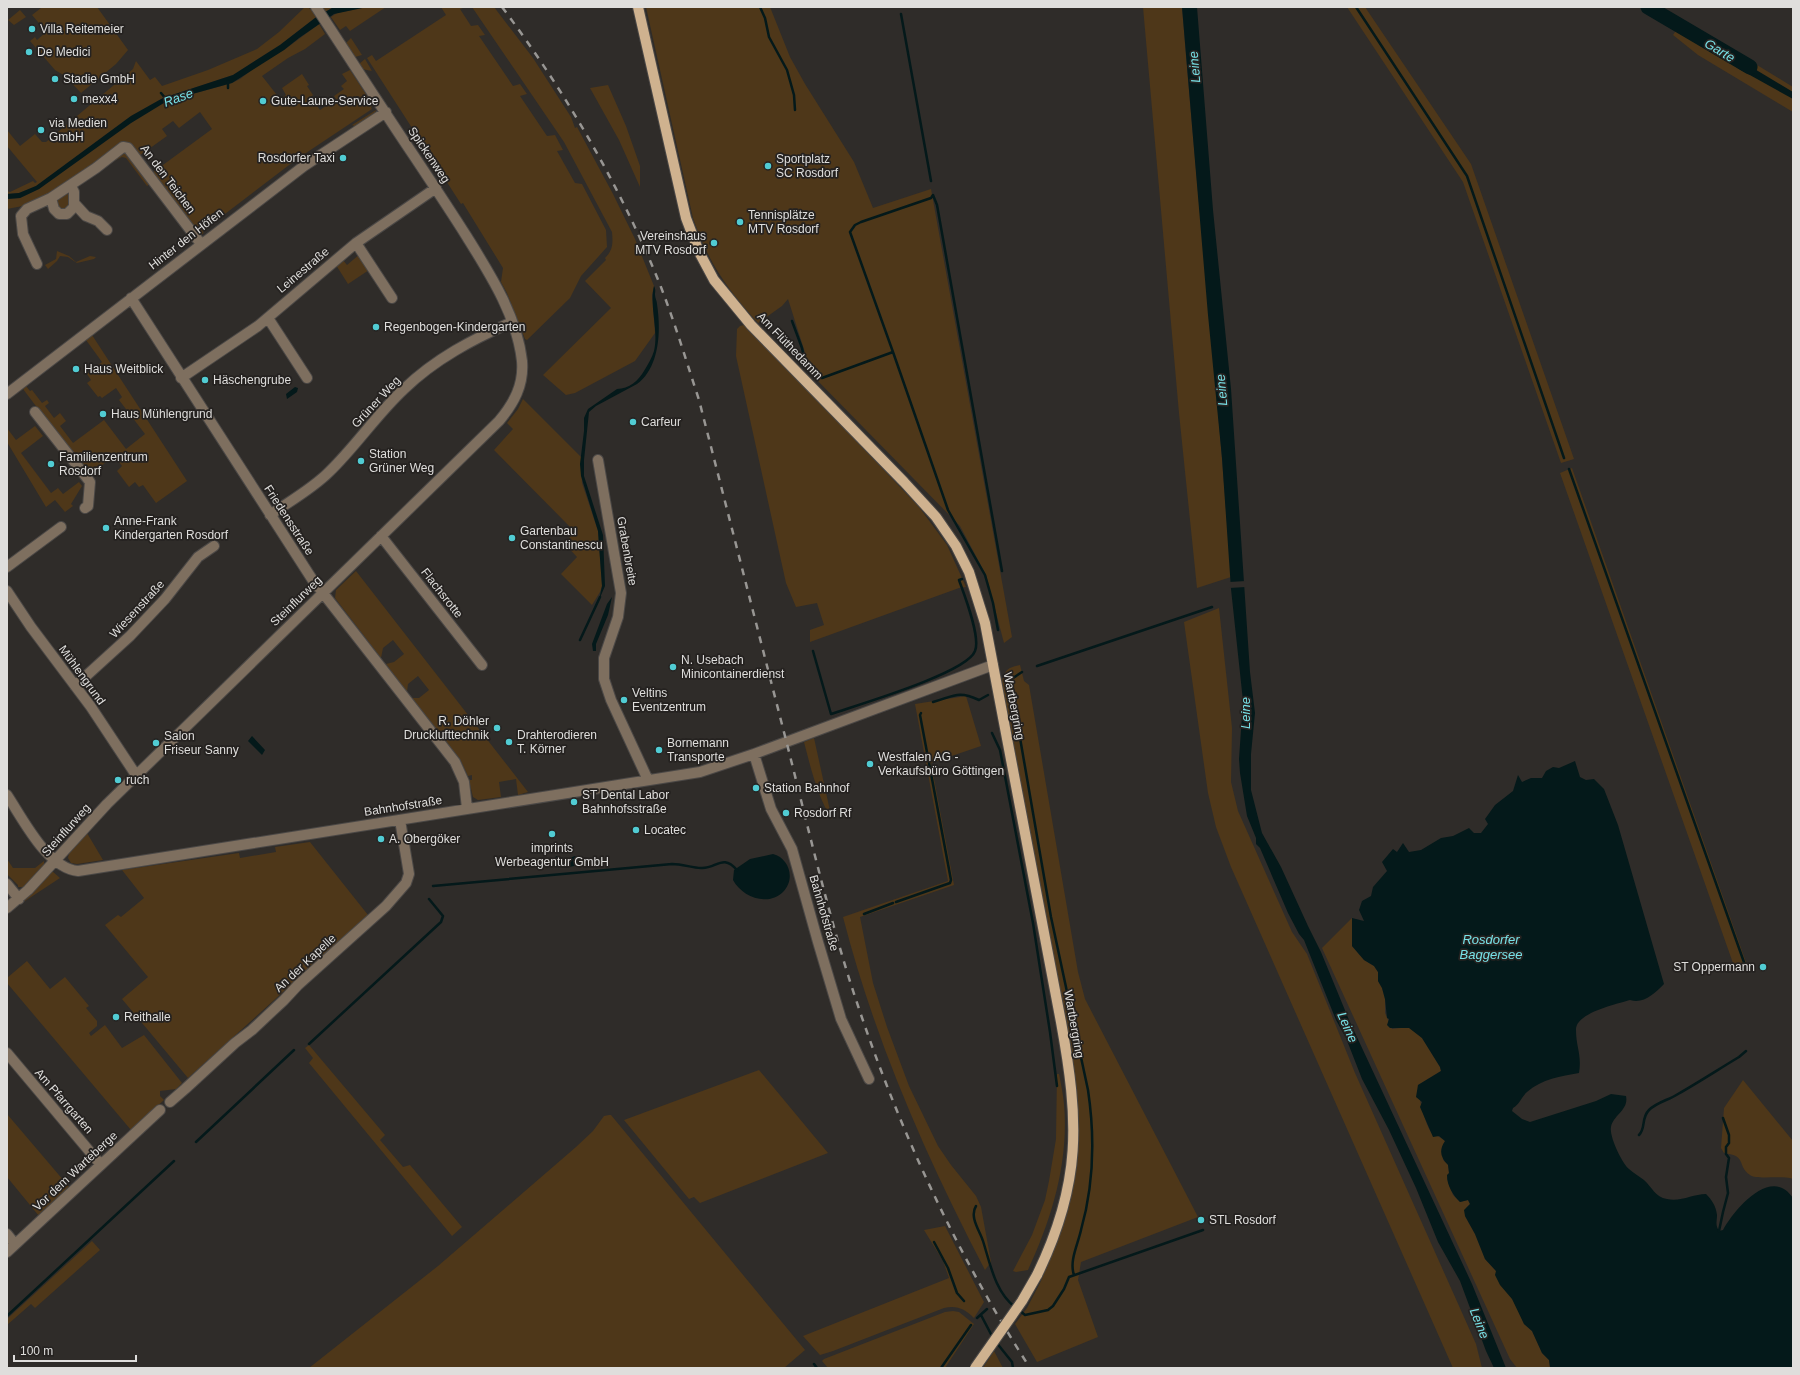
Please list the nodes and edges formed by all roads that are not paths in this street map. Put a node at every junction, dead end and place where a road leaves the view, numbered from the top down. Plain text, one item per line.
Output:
1 (317, 7) edge
2 (638, 7) edge
3 (386, 112) junction
4 (71, 186) junction
5 (436, 188) junction
6 (51, 198) junction
7 (75, 204) junction
8 (107, 230) dead end
9 (356, 242) junction
10 (201, 244) junction
11 (37, 264) dead end
12 (131, 298) junction
13 (392, 298) dead end
14 (268, 318) junction
15 (512, 322) junction
16 (181, 378) junction
17 (307, 378) dead end
18 (7, 394) edge
19 (35, 412) dead end
20 (598, 460) dead end
21 (85, 508) dead end
22 (270, 515) junction
23 (61, 527) dead end
24 (381, 536) junction
25 (214, 546) dead end
26 (7, 567) edge
27 (7, 591) edge
28 (323, 593) junction
29 (482, 665) dead end
30 (993, 665) junction
31 (75, 686) junction
32 (754, 754) junction
33 (136, 776) junction
34 (648, 780) junction
35 (7, 795) edge
36 (467, 808) junction
37 (400, 820) junction
38 (56, 860) junction
39 (7, 884) edge
40 (19, 899) junction
41 (7, 908) edge
42 (7, 1053) edge
43 (869, 1079) dead end
44 (170, 1102) dead end
45 (160, 1110) dead end
46 (101, 1165) junction
47 (7, 1234) edge
48 (15, 1244) junction
49 (7, 1252) edge
50 (975, 1368) edge

1 - 3 street, Spickenweg
2 - 30 main road, Am Flüthedamm
3 - 5 street, Spickenweg
3 - 10 street, Hinter den Höfen
4 - 6 street, An den Teichen
4 - 7 street
4 - 10 street, An den Teichen
5 - 9 street, Leinestraße
5 - 15 street, Spickenweg
6 - 7 street
6 - 11 street, An den Teichen
7 - 8 street
9 - 13 street
9 - 14 street, Leinestraße
10 - 12 street, Hinter den Höfen
12 - 16 street, Friedensstraße
12 - 18 street, Hinter den Höfen
14 - 16 street, Leinestraße
14 - 17 street
15 - 22 street, Grüner Weg
15 - 24 street, Steinflurweg
16 - 22 street, Friedensstraße
19 - 21 street
20 - 34 street, Grabenbreite
22 - 28 street, Friedensstraße
23 - 26 street
24 - 28 street, Steinflurweg
24 - 29 street, Flachsrotte
25 - 31 street, Wiesenstraße
27 - 31 street, Mühlengrund
28 - 33 street, Steinflurweg
28 - 36 street, Friedensstraße
30 - 32 street, Bahnhofstraße
30 - 50 main road, Wartbergring, bridge
31 - 33 street, Mühlengrund
32 - 34 street, Bahnhofstraße
32 - 43 street, Bahnhofstraße
33 - 38 street, Steinflurweg
34 - 36 street, Bahnhofstraße
35 - 38 street, Bahnhofstraße
36 - 37 street, Bahnhofstraße
37 - 38 street, Bahnhofstraße
37 - 44 street, An der Kapelle
38 - 40 street, Steinflurweg
39 - 40 street
40 - 41 street, Steinflurweg
42 - 46 street, Am Pfarrgarten
45 - 46 street, Vor dem Warteberge
46 - 48 street, Vor dem Warteberge
47 - 48 street
48 - 49 street, Vor dem Warteberge

